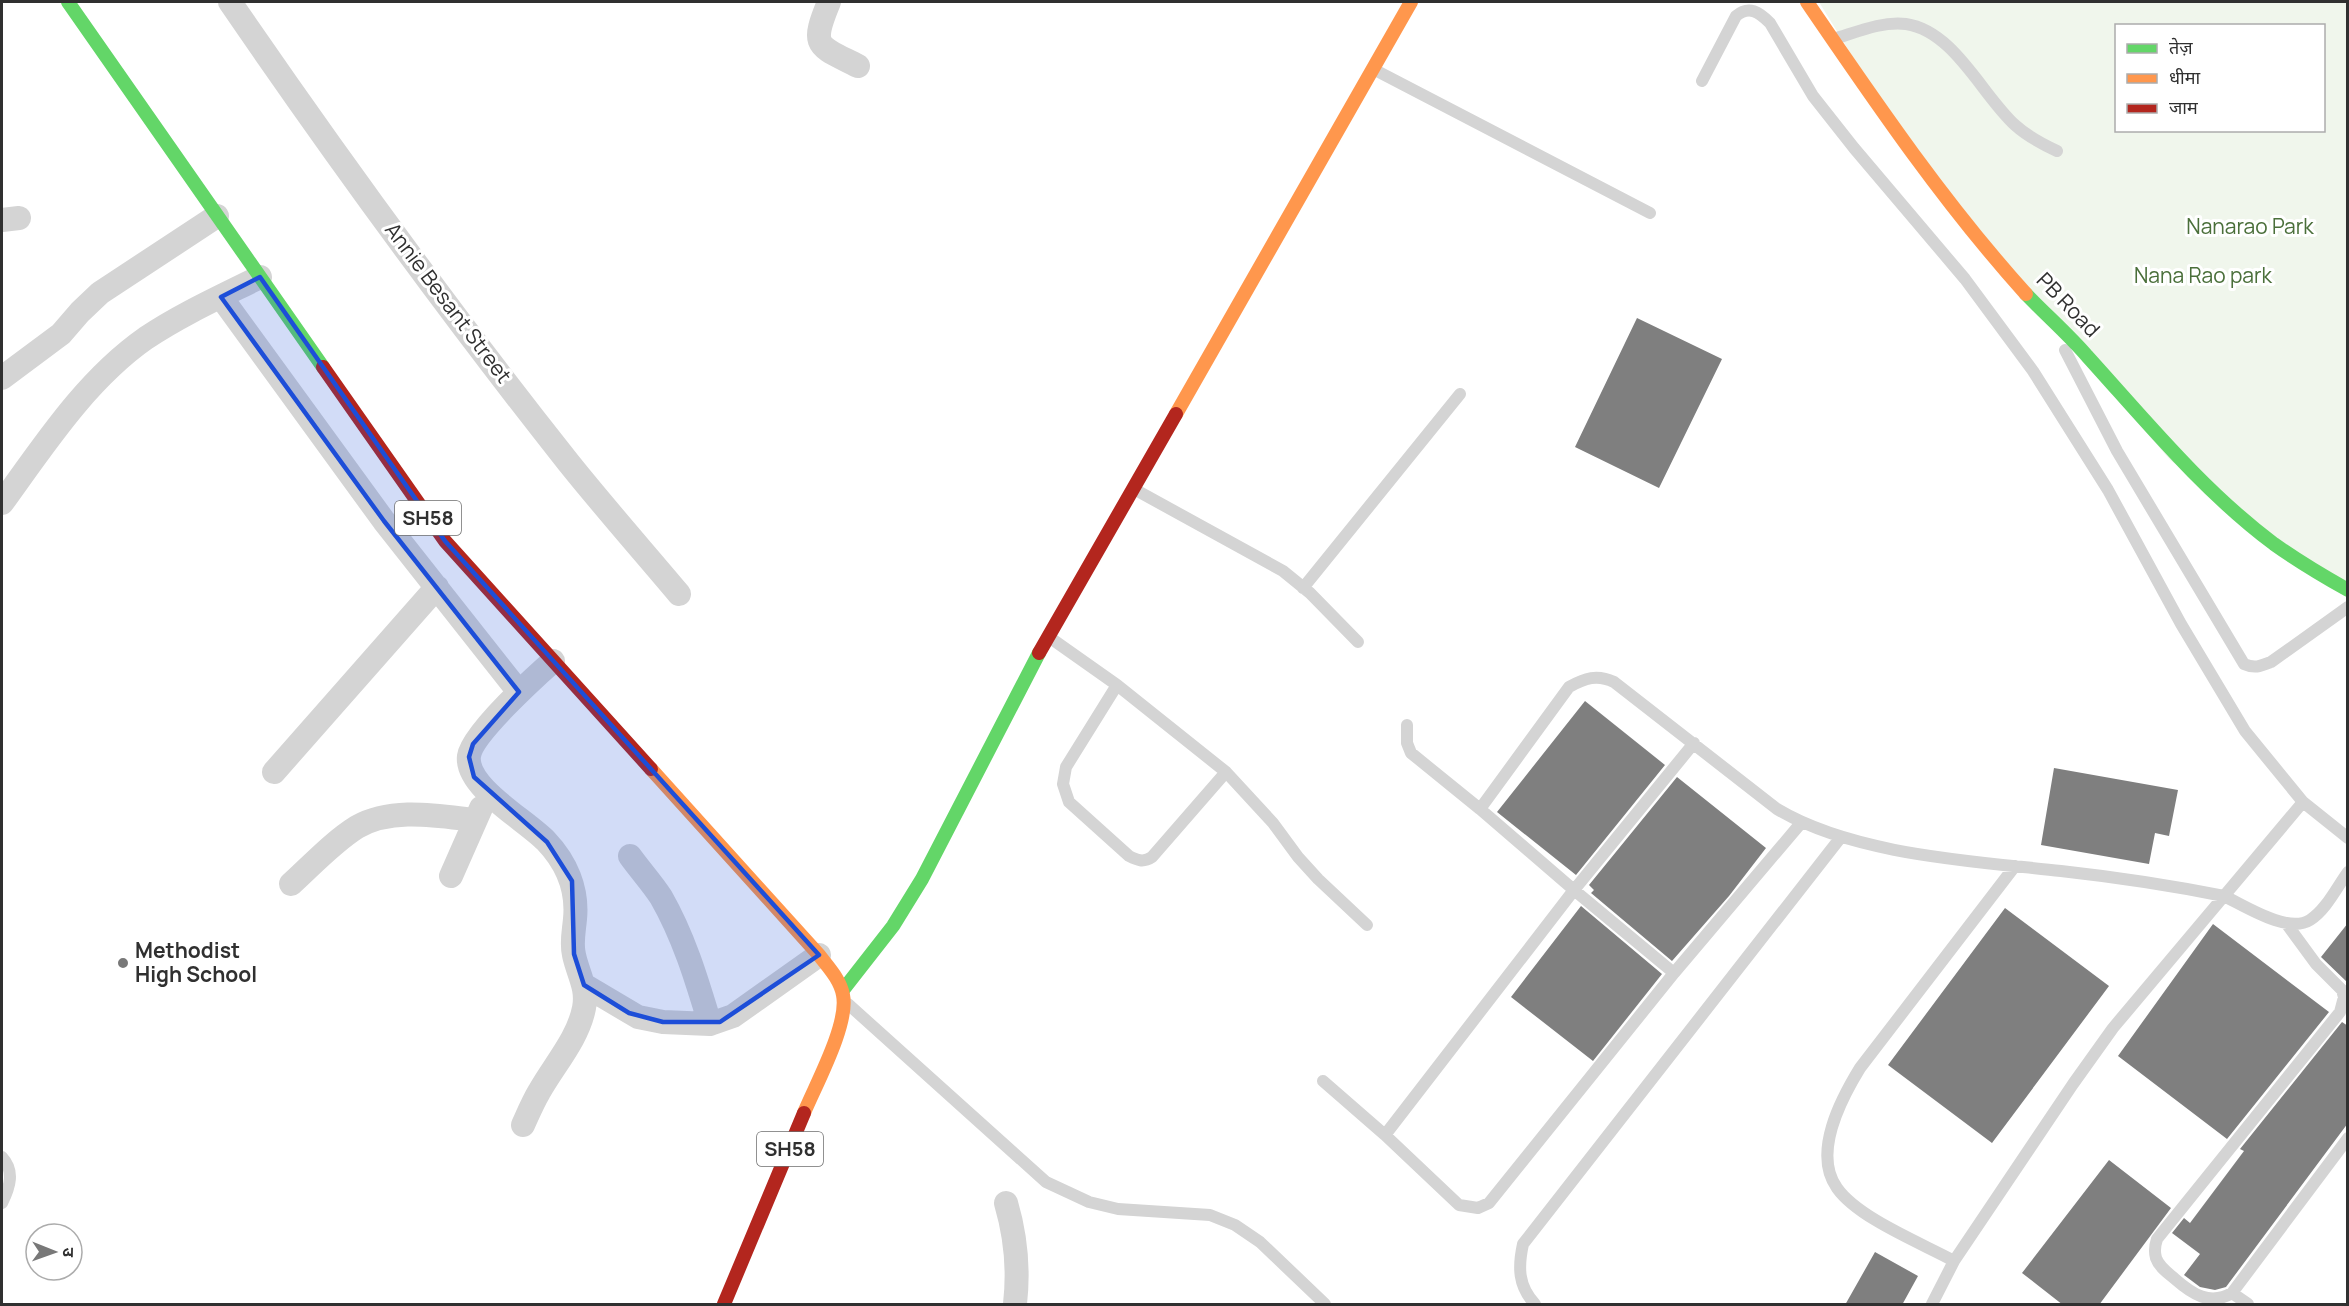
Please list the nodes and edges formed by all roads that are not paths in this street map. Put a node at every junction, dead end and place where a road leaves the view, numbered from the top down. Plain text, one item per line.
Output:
1 (68, 2) edge
2 (230, 2) edge
3 (829, 2) edge
4 (1411, 2) edge
5 (1808, 2) edge
6 (1833, 39) junction
7 (858, 66) dead end
8 (1374, 70) junction
9 (1702, 81) dead end
10 (2058, 151) dead end
11 (1650, 213) dead end
12 (217, 216) junction
13 (260, 277) junction
14 (221, 297) junction
15 (2046, 314) junction
16 (2, 378) edge
17 (1460, 394) dead end
18 (1133, 488) junction
19 (2, 503) edge
20 (437, 587) junction
21 (1303, 588) junction
22 (2348, 590) edge
23 (680, 594) dead end
24 (2348, 607) edge
25 (1048, 636) junction
26 (1358, 642) dead end
27 (553, 661) junction
28 (1117, 685) junction
29 (519, 692) junction
30 (1407, 725) dead end
31 (1694, 743) junction
32 (274, 772) dead end
33 (1226, 772) junction
34 (488, 793) junction
35 (2303, 802) junction
36 (1480, 809) junction
37 (475, 820) junction
38 (1801, 824) junction
39 (2346, 835) edge
40 (1841, 837) junction
41 (630, 856) dead end
42 (2015, 866) junction
43 (2348, 872) edge
44 (451, 876) dead end
45 (291, 884) dead end
46 (1574, 890) junction
47 (2223, 896) junction
48 (2286, 923) junction
49 (1367, 925) dead end
50 (819, 955) junction
51 (1674, 973) junction
52 (584, 985) junction
53 (844, 996) junction
54 (710, 1024) junction
55 (1323, 1082) dead end
56 (523, 1125) dead end
57 (1385, 1135) junction
58 (2348, 1138) edge
59 (2, 1157) edge
60 (2, 1203) edge
61 (1006, 1203) dead end
62 (1954, 1261) junction
63 (2232, 1293) junction
64 (724, 1305) edge
65 (1015, 1305) edge
66 (1325, 1305) edge
67 (1536, 1305) edge
68 (1932, 1305) edge
69 (2248, 1305) edge

1 - 12 street, SH58
2 - 23 street, Annie Besant Street
3 - 7 street
4 - 8 street
5 - 6 street, PB Road
6 - 10 lane
6 - 15 street, PB Road
8 - 11 lane
8 - 18 street
9 - 35 lane
12 - 13 street, SH58
12 - 16 street
13 - 14 street
13 - 27 street, SH58
14 - 19 street
14 - 20 street
15 - 22 street, PB Road
15 - 24 lane
17 - 21 lane
18 - 21 lane
18 - 25 street
20 - 29 street
20 - 32 street
21 - 26 lane
25 - 28 lane
25 - 53 street
27 - 29 street
27 - 50 street, SH58
28 - 33 lane
28 - 33 lane
29 - 34 street
30 - 36 lane
31 - 36 lane
31 - 38 lane
31 - 46 lane
33 - 49 lane
34 - 37 street
34 - 52 street
35 - 39 lane
35 - 47 lane
36 - 46 lane
37 - 44 street
37 - 45 street
38 - 40 lane
38 - 51 lane
40 - 42 lane
40 - 67 lane
41 - 54 street
42 - 47 lane
42 - 62 lane
43 - 48 lane
46 - 51 lane
46 - 57 lane
47 - 48 lane
47 - 62 lane
48 - 63 lane
50 - 53 street, SH58
50 - 54 street
51 - 57 lane
52 - 54 street
52 - 56 street
53 - 64 street, SH58
53 - 66 lane
55 - 57 lane
58 - 63 lane
59 - 60 lane
61 - 65 street
62 - 68 lane
63 - 69 lane

